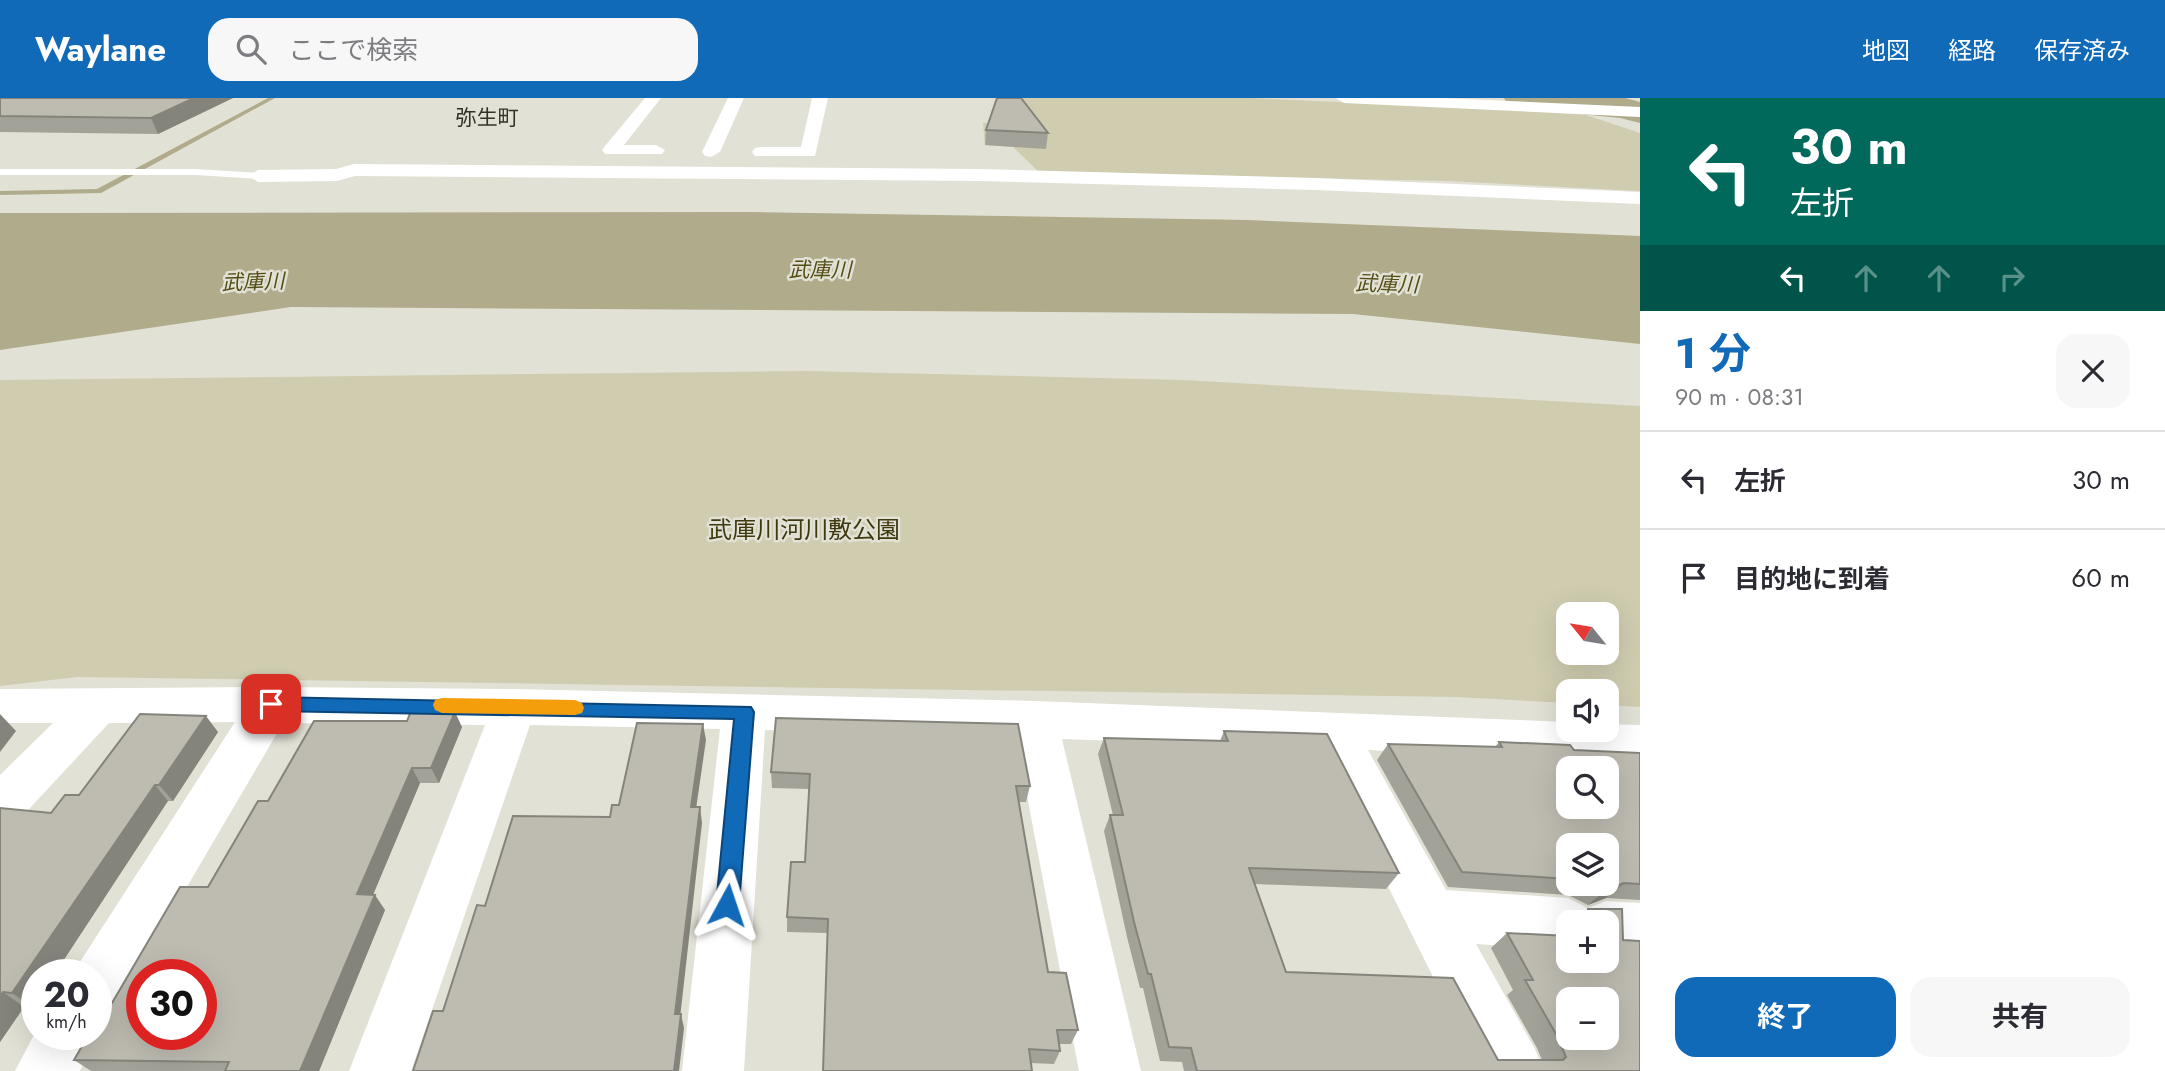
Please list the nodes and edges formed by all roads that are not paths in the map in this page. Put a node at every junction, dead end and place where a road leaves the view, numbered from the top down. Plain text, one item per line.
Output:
1 (653, 98) edge
2 (736, 98) edge
3 (820, 98) edge
4 (1344, 98) edge
5 (1604, 111) junction
6 (1640, 112) edge
7 (1640, 124) edge
8 (674, 151) dead end
9 (0, 172) edge
10 (258, 176) joint
11 (1640, 198) edge
12 (271, 704) junction
13 (99, 705) junction
14 (0, 706) edge
15 (513, 706) junction
16 (744, 712) junction
17 (1035, 719) junction
18 (1333, 730) junction
19 (1640, 744) edge
20 (0, 807) edge
21 (1431, 915) junction
22 (1556, 923) edge
23 (1619, 928) edge
24 (1640, 929) edge
25 (112, 962) edge
26 (58, 1050) edge
27 (46, 1071) edge
28 (380, 1071) edge
29 (713, 1071) edge
30 (1110, 1071) edge
31 (1513, 1071) edge

1 - 8 street
2 - 3 street
4 - 5 street
5 - 6 street
5 - 7 street
9 - 10 lane
10 - 11 street
12 - 13 street
12 - 15 street
12 - 25 street
13 - 14 street
13 - 20 street
15 - 16 street
15 - 28 street
16 - 17 street
16 - 29 street
17 - 18 street
17 - 30 street
18 - 19 street
18 - 21 street
21 - 22 street
21 - 31 street
23 - 24 street
26 - 27 street

